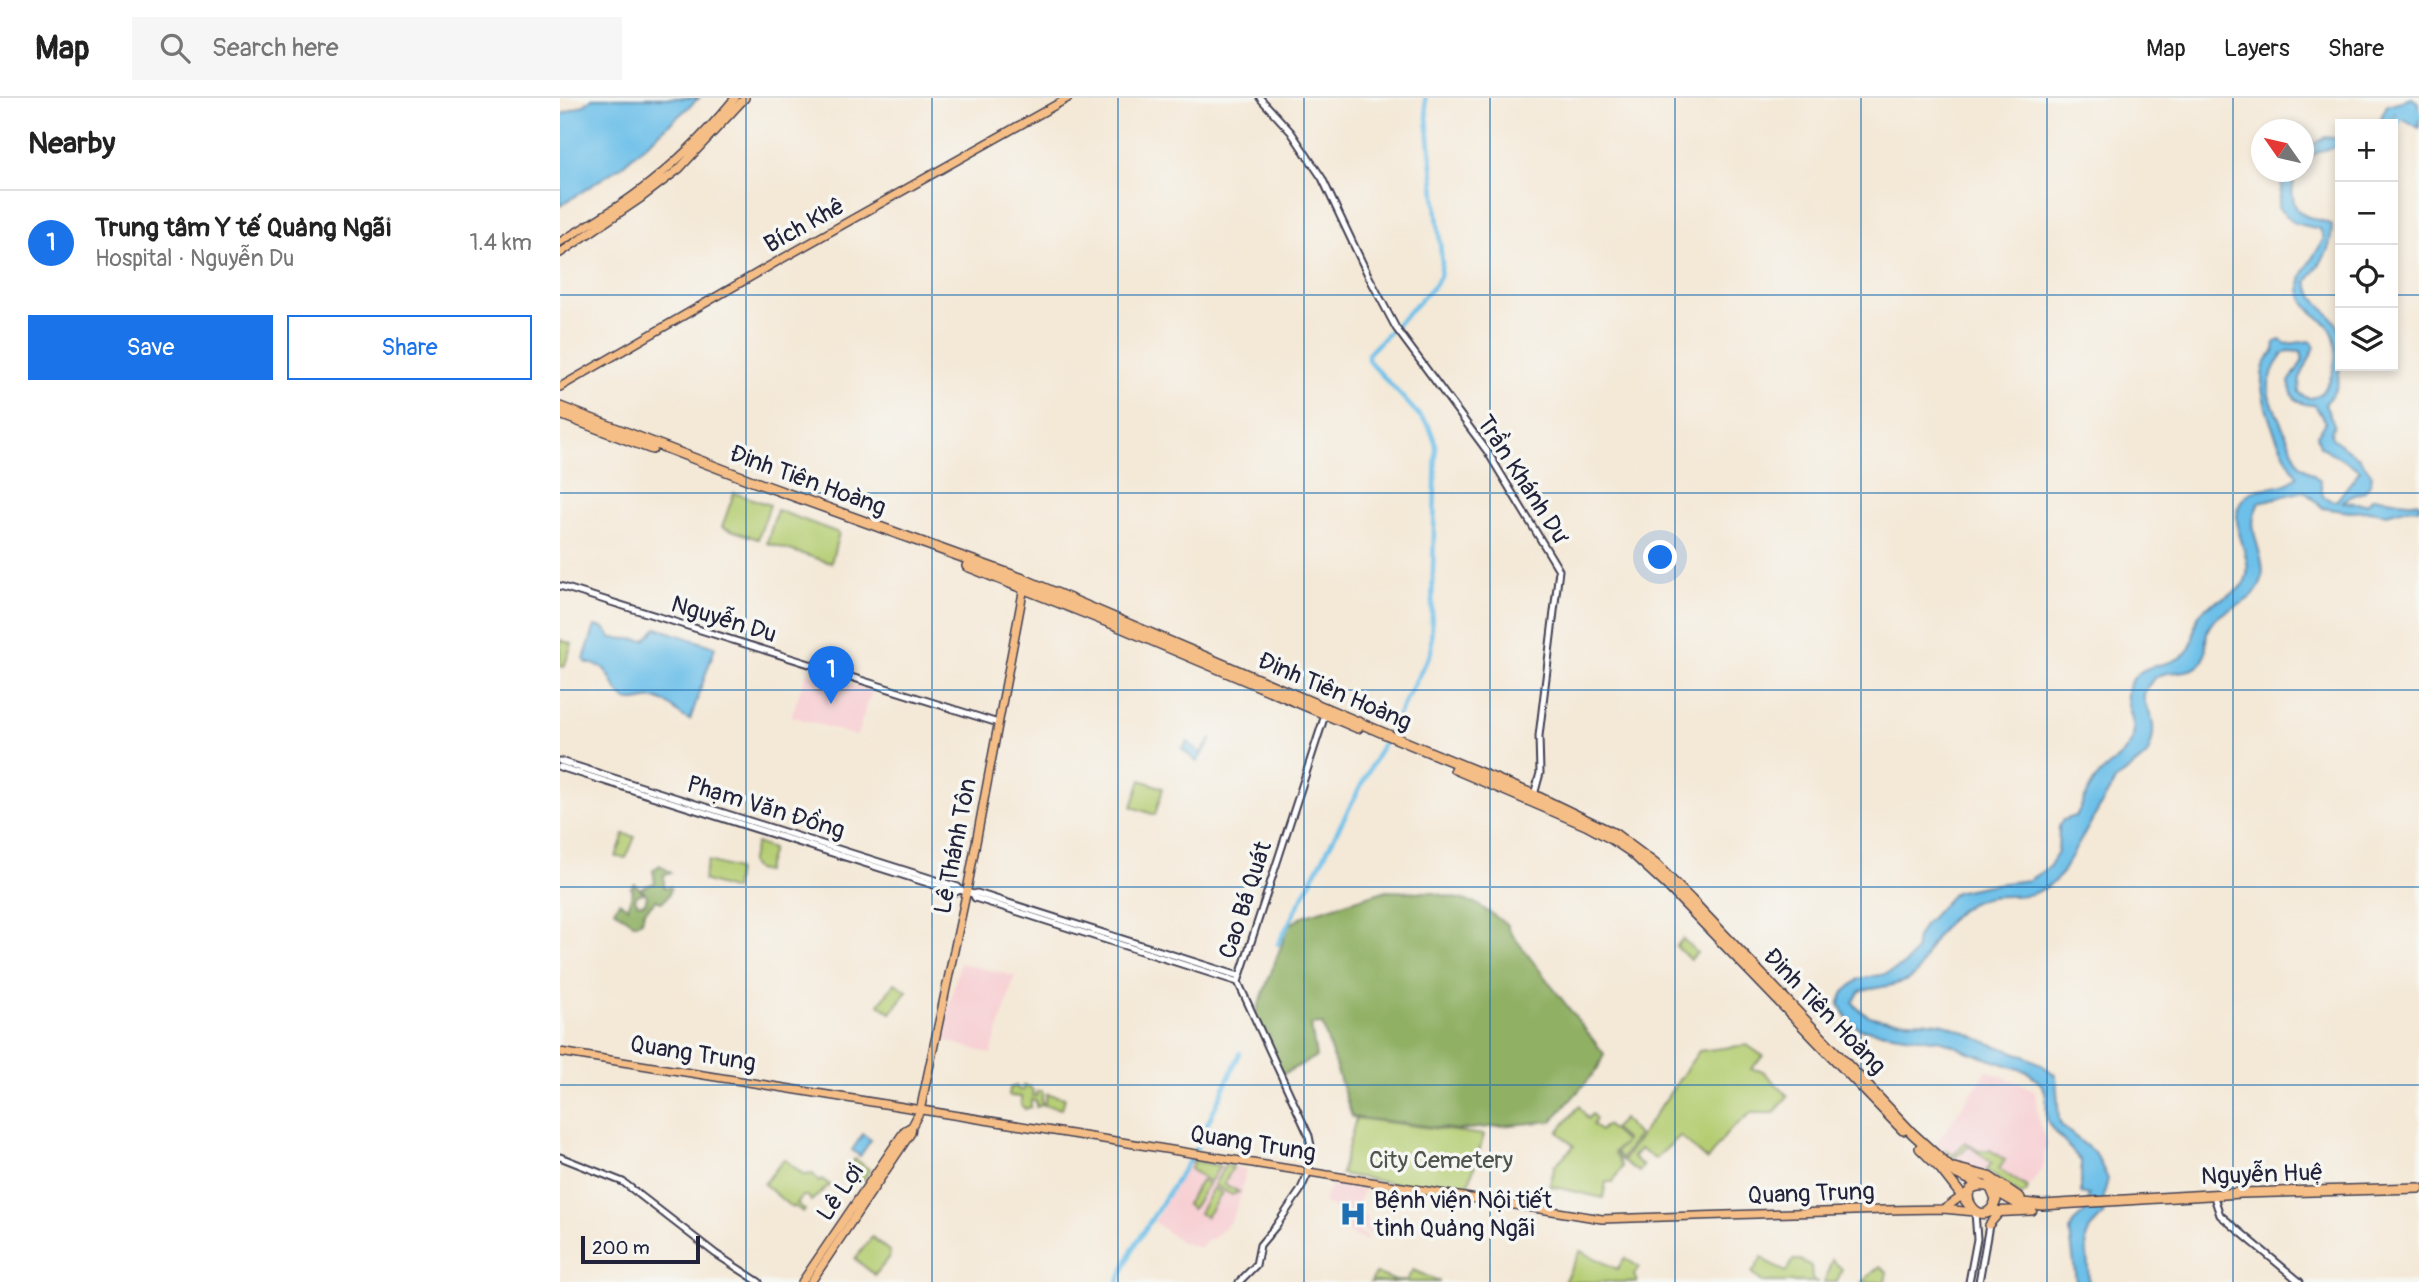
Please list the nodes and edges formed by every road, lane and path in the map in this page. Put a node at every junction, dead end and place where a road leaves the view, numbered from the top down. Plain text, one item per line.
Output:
1 (735, 98) edge
2 (745, 98) edge
3 (1068, 98) edge
4 (1260, 98) edge
5 (560, 242) edge
6 (560, 253) edge
7 (560, 387) edge
8 (560, 407) edge
9 (560, 414) edge
10 (1023, 583) junction
11 (560, 586) edge
12 (1203, 659) junction
13 (1325, 715) junction
14 (998, 723) junction
15 (1380, 735) junction
16 (560, 761) edge
17 (560, 767) edge
18 (586, 772) junction
19 (1533, 799) junction
20 (966, 892) junction
21 (1239, 979) junction
22 (560, 1052) edge
23 (920, 1111) junction
24 (560, 1157) edge
25 (1944, 1163) junction
26 (1309, 1171) junction
27 (881, 1172) junction
28 (1982, 1187) junction
29 (2419, 1188) edge
30 (2321, 1194) junction
31 (2419, 1194) edge
32 (1962, 1196) junction
33 (2214, 1197) junction
34 (2053, 1204) junction
35 (2086, 1205) junction
36 (1972, 1208) junction
37 (1943, 1209) junction
38 (2001, 1211) junction
39 (1989, 1212) junction
40 (1989, 1225) junction
41 (1972, 1268) junction
42 (1982, 1269) junction
43 (759, 1282) edge
44 (802, 1282) edge
45 (811, 1282) edge
46 (1239, 1282) edge
47 (1969, 1282) edge
48 (1979, 1282) edge
49 (2300, 1282) edge

1 - 5 main road
2 - 6 main road
3 - 7 main road, Bích Khê
4 - 19 street, Trần Khánh Dư
8 - 10 highway, Đinh Tiên Hoàng
9 - 10 highway, Đinh Tiên Hoàng
10 - 12 highway, Đinh Tiên Hoàng
10 - 14 main road, Lê Thánh Tôn
11 - 14 street, Nguyễn Du
12 - 13 highway, Đinh Tiên Hoàng
12 - 15 highway, Đinh Tiên Hoàng
13 - 15 highway, Đinh Tiên Hoàng
13 - 21 street, Cao Bá Quát
14 - 20 main road, Lê Thánh Tôn
15 - 19 highway, Đinh Tiên Hoàng
16 - 18 street, Phạm Văn Đồng
17 - 18 street, Phạm Văn Đồng
18 - 20 street, Phạm Văn Đồng
19 - 25 highway, Đinh Tiên Hoàng
19 - 32 highway, Đinh Tiên Hoàng
20 - 21 street, Phạm Văn Đồng
20 - 23 main road, Lê Thánh Tôn
21 - 26 street, Cao Bá Quát
22 - 23 main road, Quang Trung
23 - 26 main road, Quang Trung
23 - 27 main road, Lê Lợi
24 - 43 street
25 - 28 highway, Đinh Tiên Hoàng
25 - 34 highway
26 - 37 main road, Quang Trung
26 - 46 street
27 - 44 main road, Lê Lợi
27 - 45 main road, Lê Lợi
28 - 32 main road
28 - 34 highway, Đinh Tiên Hoàng
28 - 36 highway
28 - 39 highway
29 - 30 highway, Nguyễn Huệ
30 - 31 highway, Nguyễn Huệ
30 - 33 highway, Nguyễn Huệ
32 - 36 highway, Đinh Tiên Hoàng
32 - 37 main road
33 - 35 highway, Nguyễn Huệ
33 - 49 street
34 - 35 highway
35 - 38 highway
36 - 37 main road, Quang Trung
36 - 39 highway
36 - 41 street
38 - 39 highway
38 - 40 main road
39 - 40 main road
40 - 42 street
41 - 42 street
41 - 47 street
42 - 48 street

